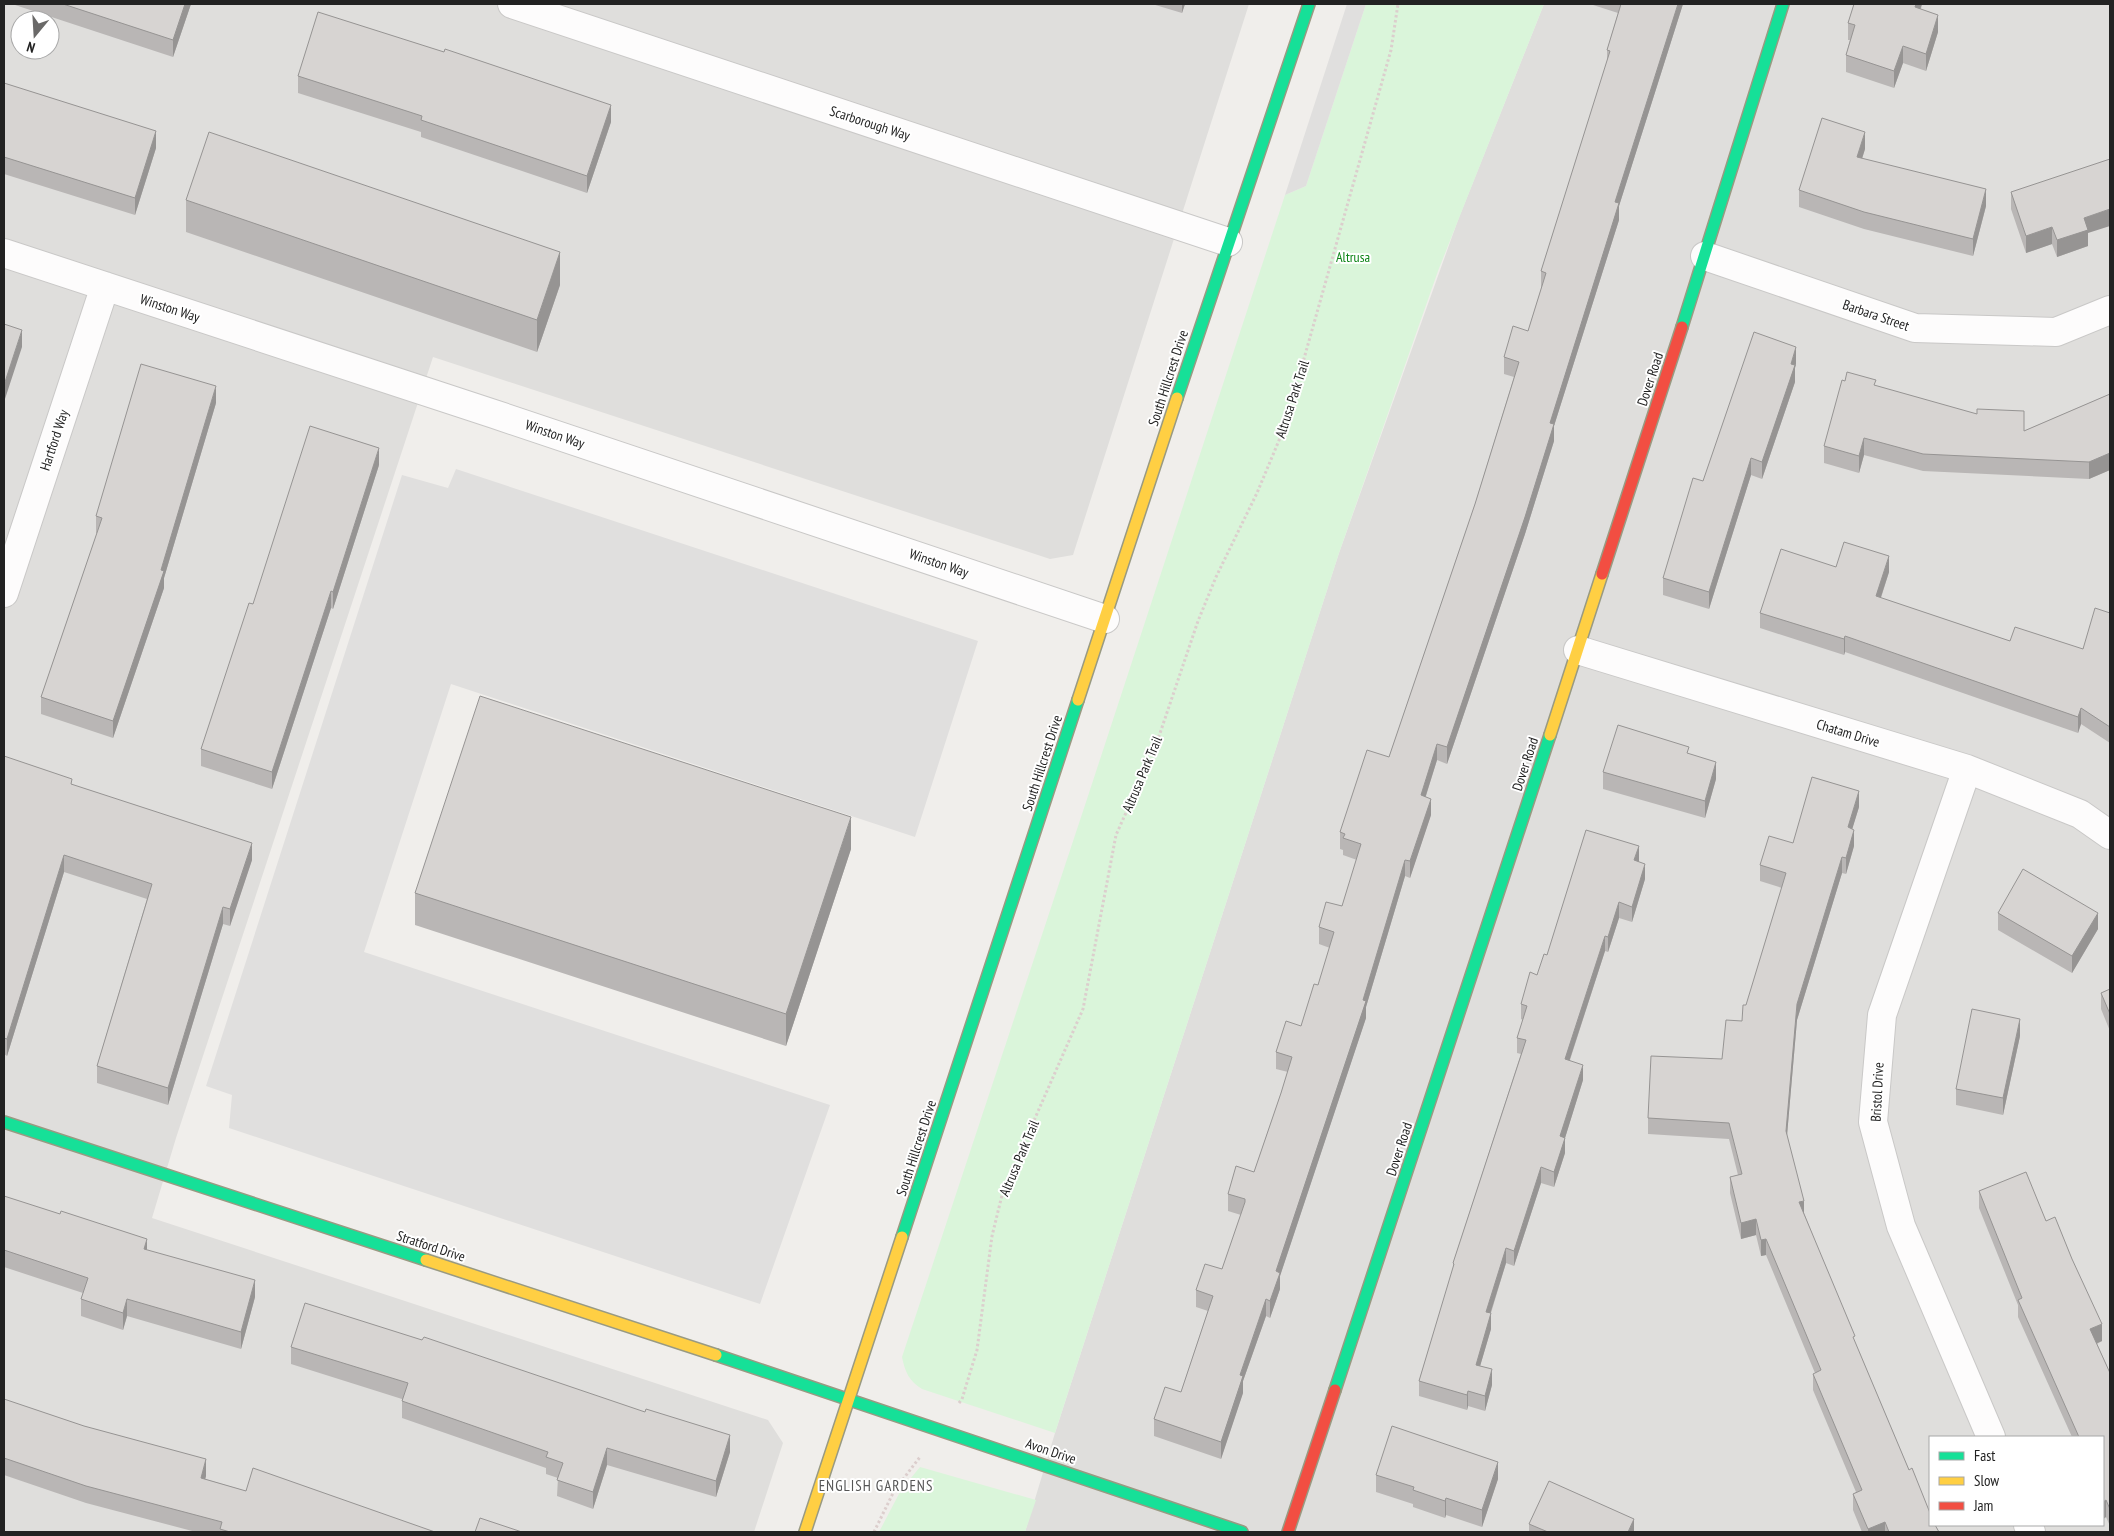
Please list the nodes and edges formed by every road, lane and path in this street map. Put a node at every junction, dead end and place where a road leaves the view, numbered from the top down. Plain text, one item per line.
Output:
1 (512, 4) edge
2 (1309, 4) edge
3 (1398, 4) edge
4 (1783, 4) edge
5 (1228, 242) junction
6 (4, 253) edge
7 (1705, 256) junction
8 (105, 286) junction
9 (2110, 310) edge
10 (4, 593) edge
11 (1105, 619) junction
12 (1578, 650) junction
13 (1967, 769) junction
14 (2110, 835) edge
15 (4, 1122) edge
16 (850, 1399) junction
17 (940, 1429) junction
18 (1991, 1436) edge
19 (805, 1532) edge
20 (874, 1532) edge
21 (1242, 1532) edge
22 (1288, 1532) edge

1 - 5 street, Scarborough Way
2 - 5 street, South Hillcrest Drive
3 - 17 path, Altrusa Park Trail
4 - 7 street, Dover Road
5 - 11 street, South Hillcrest Drive
6 - 8 street, Winston Way
7 - 9 street, Barbara Street
7 - 12 street, Dover Road
8 - 10 street, Hartford Way
8 - 11 street, Winston Way
11 - 16 street, South Hillcrest Drive
12 - 13 street, Chatam Drive
12 - 22 street, Dover Road
13 - 14 street, Chatam Drive
13 - 18 street, Bristol Drive
15 - 16 street, Stratford Drive
16 - 17 street, Avon Drive
16 - 19 street, South Hillcrest Drive
17 - 20 path, Altrusa Park Trail
17 - 21 street, Avon Drive

